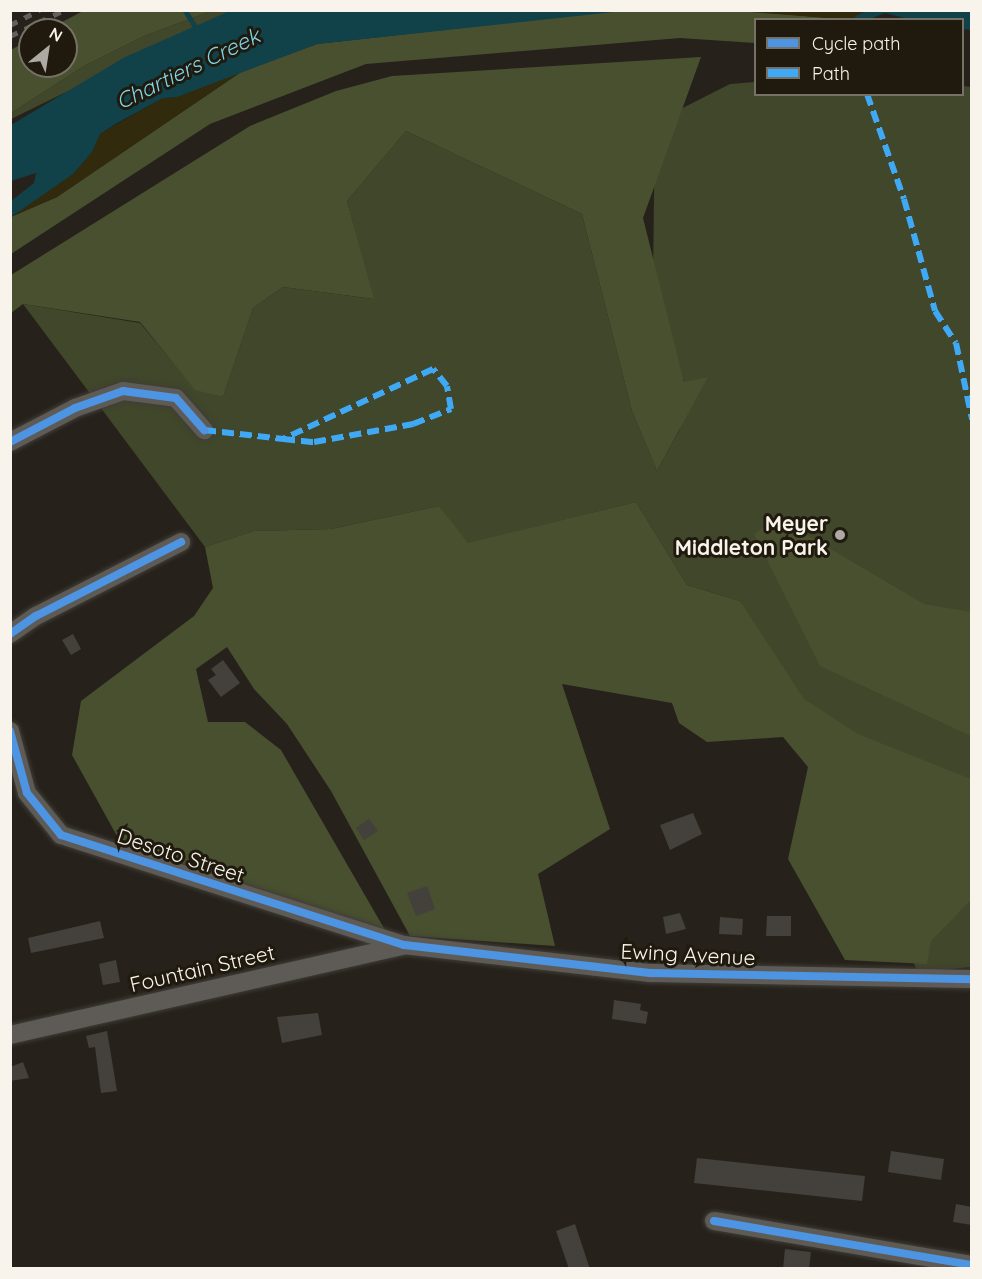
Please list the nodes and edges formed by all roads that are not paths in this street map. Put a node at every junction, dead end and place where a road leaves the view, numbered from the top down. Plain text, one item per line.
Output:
1 (204, 430) dead end
2 (10, 442) edge
3 (181, 542) dead end
4 (10, 634) edge
5 (10, 731) edge
6 (404, 945) junction
7 (972, 979) edge
8 (10, 1035) edge
9 (714, 1221) dead end
10 (966, 1267) edge

1 - 2 street
3 - 4 street
5 - 6 street, Desoto Street
6 - 7 street, Ewing Avenue
6 - 8 street, Fountain Street
9 - 10 street

